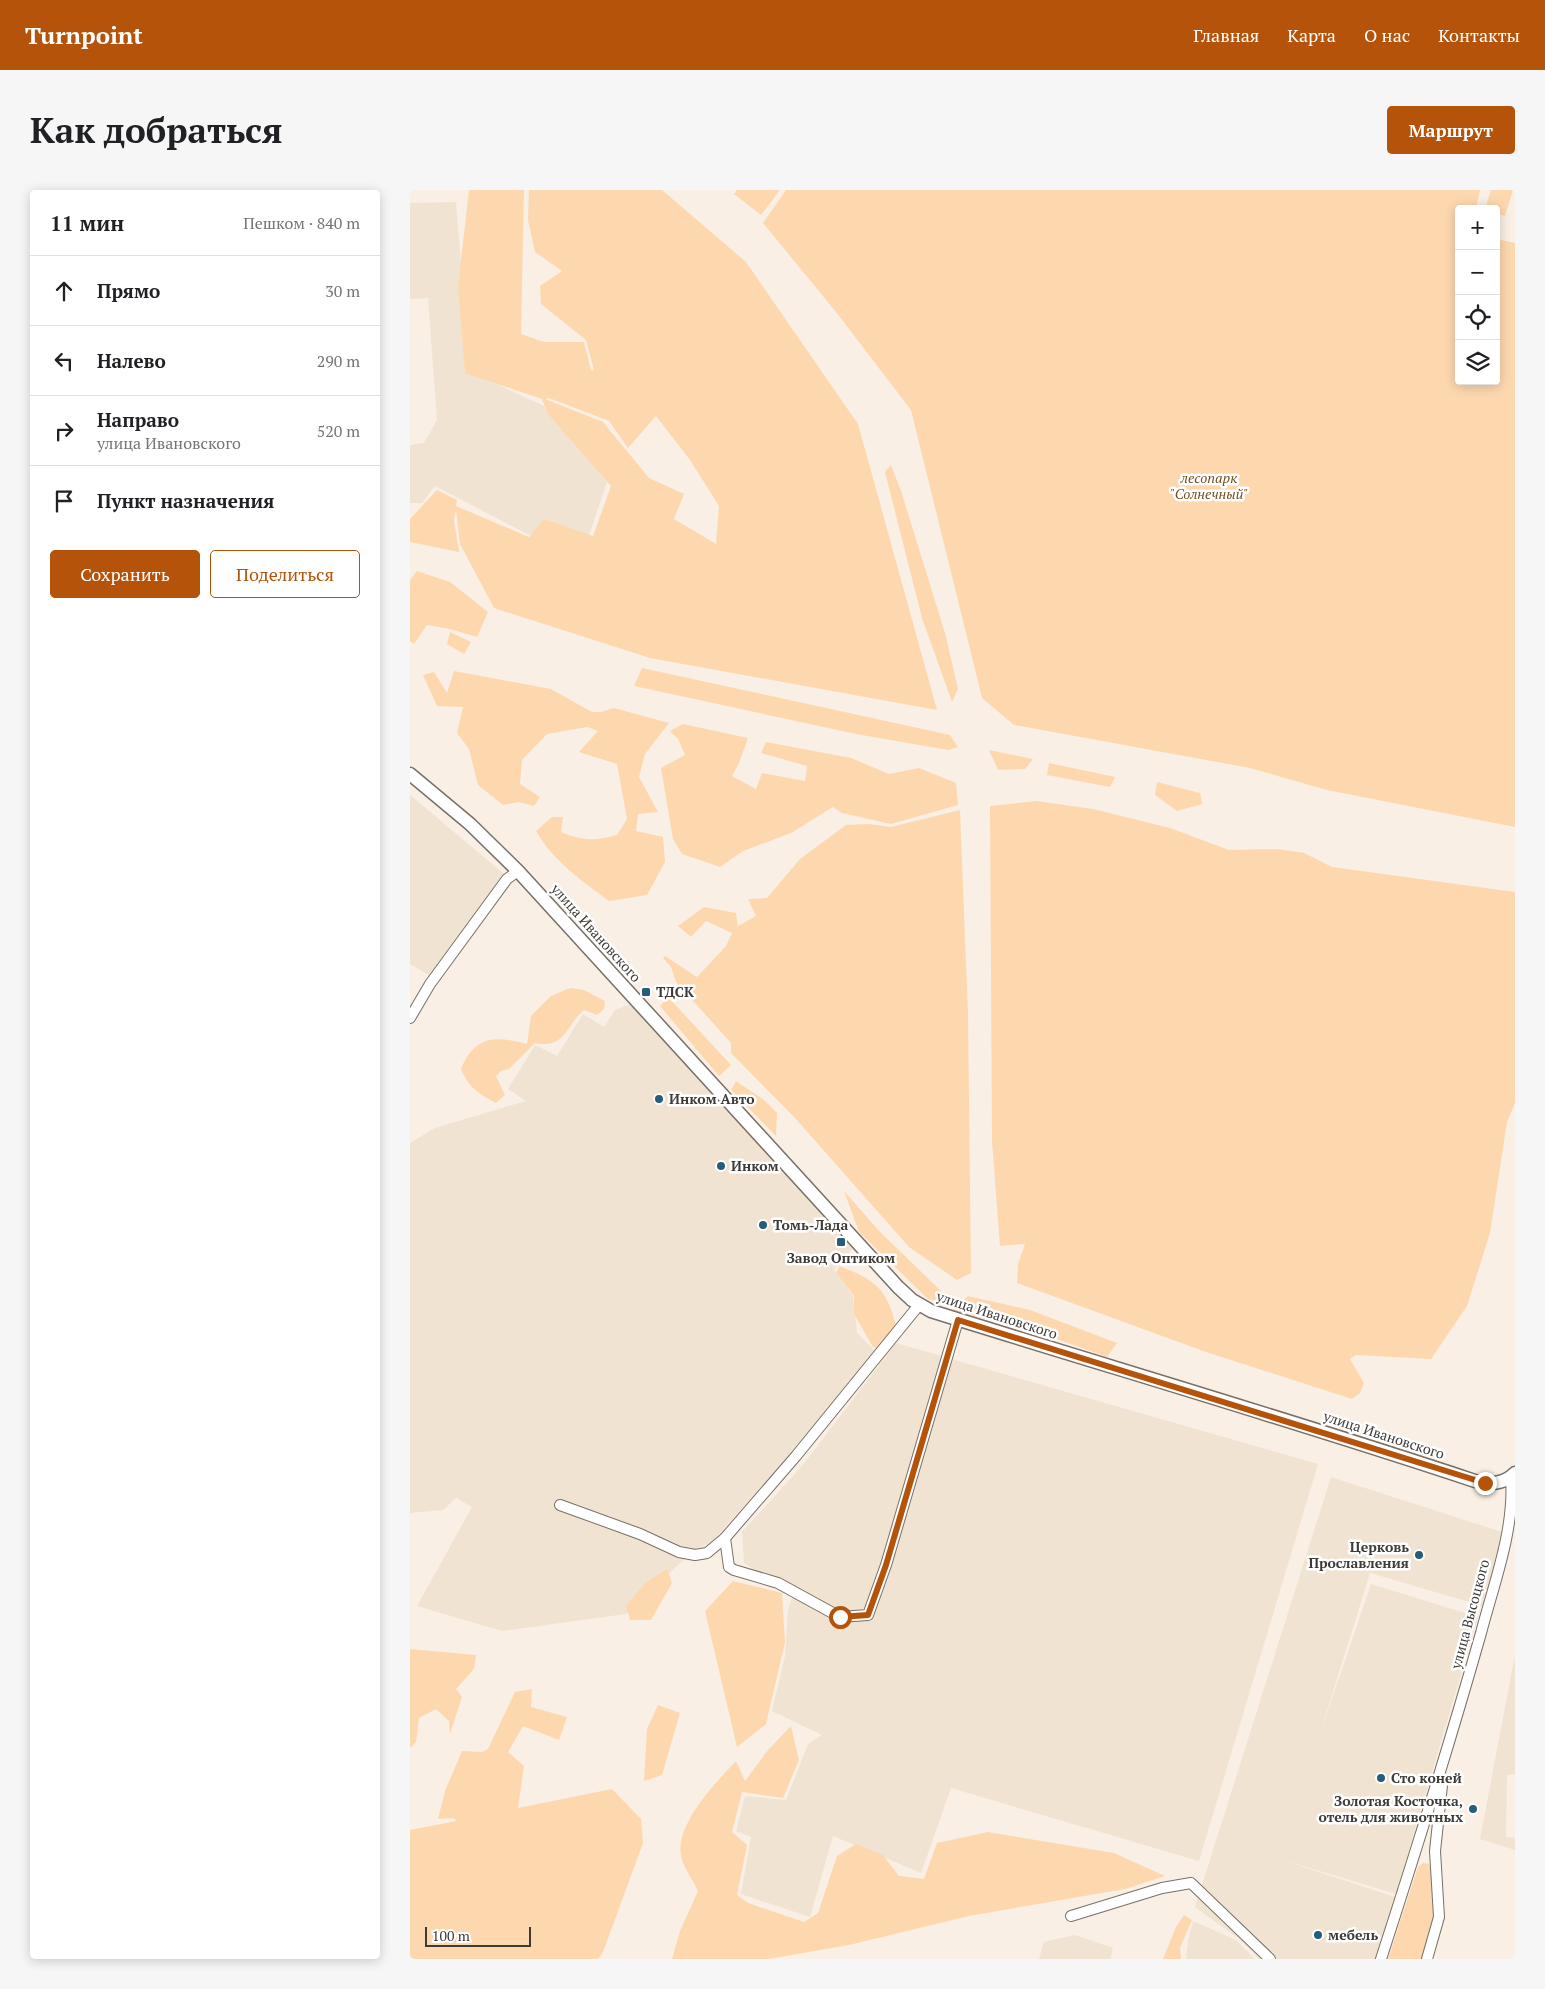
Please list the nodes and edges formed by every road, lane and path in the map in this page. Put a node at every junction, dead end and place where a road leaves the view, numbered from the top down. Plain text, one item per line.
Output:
1 (410, 774) edge
2 (518, 871) junction
3 (410, 1018) edge
4 (919, 1304) junction
5 (958, 1320) junction
6 (1513, 1475) edge
7 (560, 1505) dead end
8 (725, 1538) junction
9 (1444, 1763) junction
10 (1071, 1916) dead end
11 (1270, 1959) edge
12 (1381, 1959) edge
13 (1427, 1959) edge

1 - 2 main road, улица Ивановского
2 - 3 street
2 - 4 main road, улица Ивановского
4 - 5 main road, улица Ивановского
4 - 8 street
5 - 6 main road, улица Ивановского
5 - 8 street
6 - 9 street, улица Высоцкого
7 - 8 street
9 - 12 street, улица Высоцкого
9 - 13 street, улица Высоцкого
10 - 11 street

